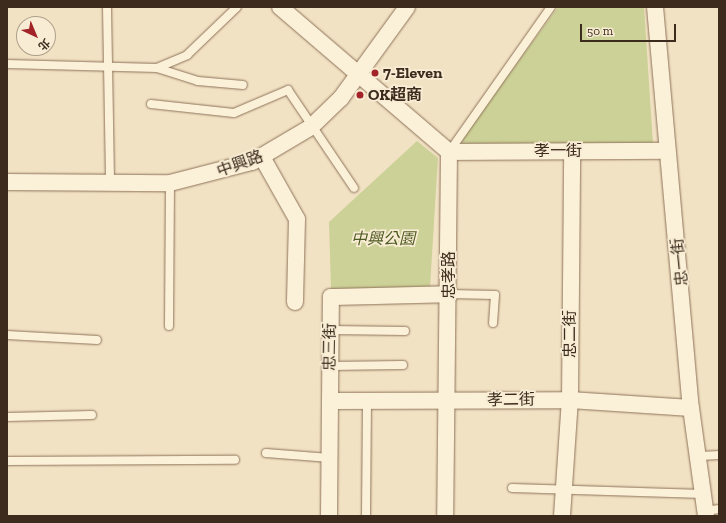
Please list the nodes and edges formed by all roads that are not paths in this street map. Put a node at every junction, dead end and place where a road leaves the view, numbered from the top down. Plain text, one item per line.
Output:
1 (107, 7) edge
2 (237, 7) edge
3 (280, 7) edge
4 (407, 7) edge
5 (551, 7) edge
6 (655, 7) edge
7 (7, 64) edge
8 (106, 65) junction
9 (157, 68) junction
10 (359, 76) junction
11 (243, 85) dead end
12 (151, 104) dead end
13 (311, 127) junction
14 (572, 151) junction
15 (667, 151) junction
16 (449, 152) junction
17 (262, 157) junction
18 (7, 182) edge
19 (110, 182) junction
20 (170, 183) junction
21 (354, 188) dead end
22 (450, 294) junction
23 (295, 302) dead end
24 (493, 323) dead end
25 (169, 326) dead end
26 (331, 330) junction
27 (405, 332) dead end
28 (7, 335) edge
29 (97, 340) dead end
30 (403, 365) dead end
31 (330, 366) junction
32 (367, 400) junction
33 (570, 400) junction
34 (330, 401) junction
35 (448, 401) junction
36 (691, 408) junction
37 (92, 415) dead end
38 (7, 417) edge
39 (266, 453) dead end
40 (719, 455) edge
41 (700, 456) junction
42 (330, 458) junction
43 (235, 460) dead end
44 (7, 462) edge
45 (512, 488) dead end
46 (561, 491) junction
47 (703, 494) junction
48 (710, 512) edge
49 (329, 516) edge
50 (366, 516) edge
51 (445, 516) edge
52 (562, 516) edge

1 - 8 lane
2 - 9 lane
3 - 10 street
4 - 10 street, 中興路
5 - 16 lane
6 - 15 street, 忠一街
7 - 8 lane
8 - 9 lane
8 - 19 lane
9 - 11 lane
10 - 13 street, 中興路
10 - 16 street
12 - 13 lane
13 - 17 street, 中興路
13 - 21 lane
14 - 15 street, 孝一街
14 - 16 street, 孝一街
14 - 33 street, 忠二街
15 - 36 street, 忠一街
16 - 22 street, 忠孝路
17 - 20 street, 中興路
17 - 23 street
18 - 19 street, 中興路
19 - 20 street, 中興路
20 - 25 lane
22 - 24 lane
22 - 26 street, 忠三街
22 - 35 street, 忠孝路
26 - 27 lane
26 - 31 street, 忠三街
28 - 29 lane
30 - 31 lane
31 - 34 street, 忠三街
32 - 34 street, 孝二街
32 - 35 street, 孝二街
32 - 50 lane
33 - 35 street, 孝二街
33 - 36 street, 孝二街
33 - 46 street, 忠二街
34 - 42 street, 忠三街
35 - 51 street, 忠孝路
36 - 41 street, 忠一街
37 - 38 lane
39 - 42 lane
40 - 41 lane
41 - 47 street, 忠一街
42 - 49 street, 忠三街
43 - 44 lane
45 - 46 lane
46 - 47 lane
46 - 52 street, 忠二街
47 - 48 street, 忠一街

